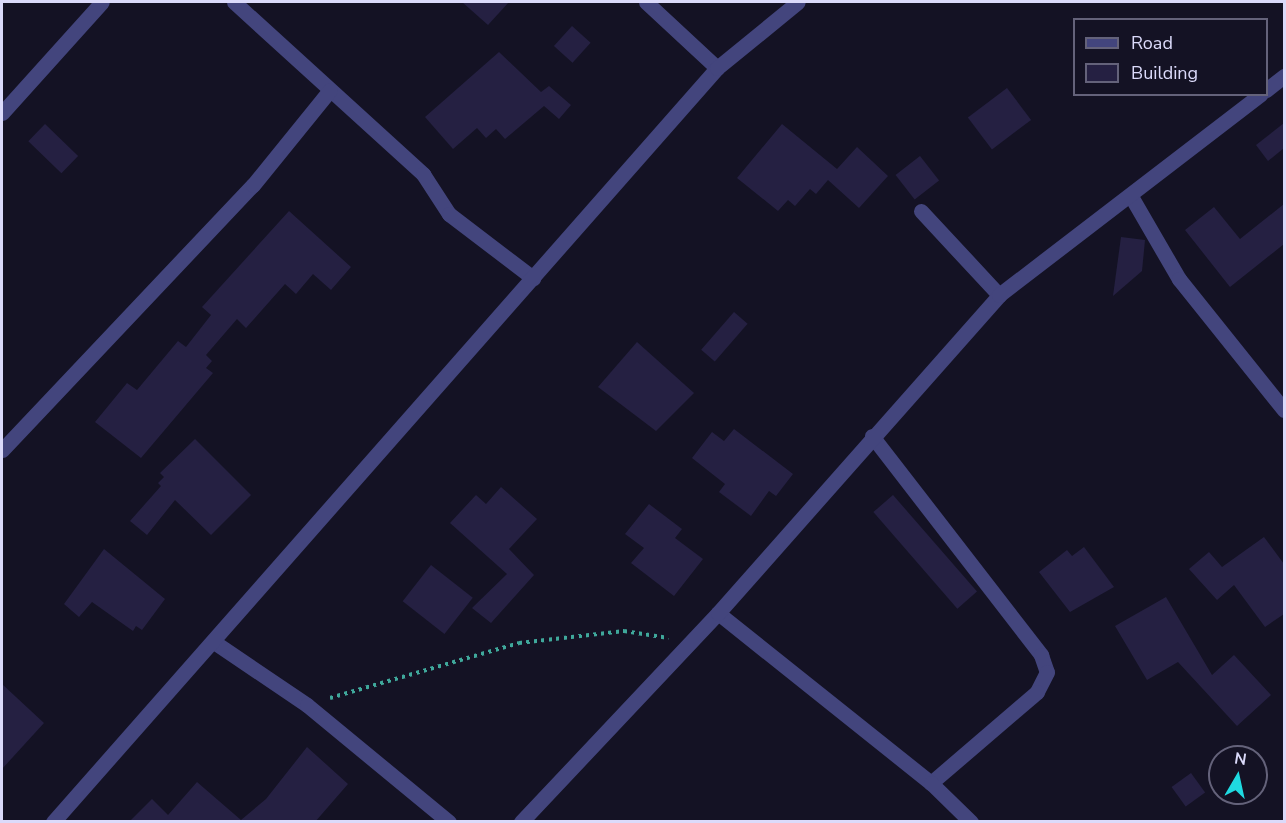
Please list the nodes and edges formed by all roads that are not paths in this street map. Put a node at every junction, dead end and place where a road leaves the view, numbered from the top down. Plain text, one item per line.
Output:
1 (102, 2) edge
2 (234, 2) edge
3 (646, 2) edge
4 (798, 2) edge
5 (717, 68) junction
6 (1284, 76) edge
7 (1268, 88) edge
8 (330, 90) junction
9 (1259, 96) edge
10 (2, 113) edge
11 (1132, 198) junction
12 (921, 211) dead end
13 (533, 278) junction
14 (999, 295) junction
15 (1284, 410) edge
16 (872, 436) junction
17 (2, 450) edge
18 (718, 613) junction
19 (214, 642) junction
20 (932, 783) junction
21 (53, 822) edge
22 (449, 822) edge
23 (520, 822) edge
24 (971, 822) edge

1 - 10 street
2 - 8 street
3 - 5 street
4 - 5 street
5 - 13 street
6 - 7 street
8 - 13 street
8 - 17 street
9 - 11 street
11 - 14 street
11 - 15 street
12 - 14 street
13 - 19 street
14 - 16 street
16 - 18 street
16 - 20 street
18 - 20 street
18 - 23 street
19 - 21 street
19 - 22 street
20 - 24 street

